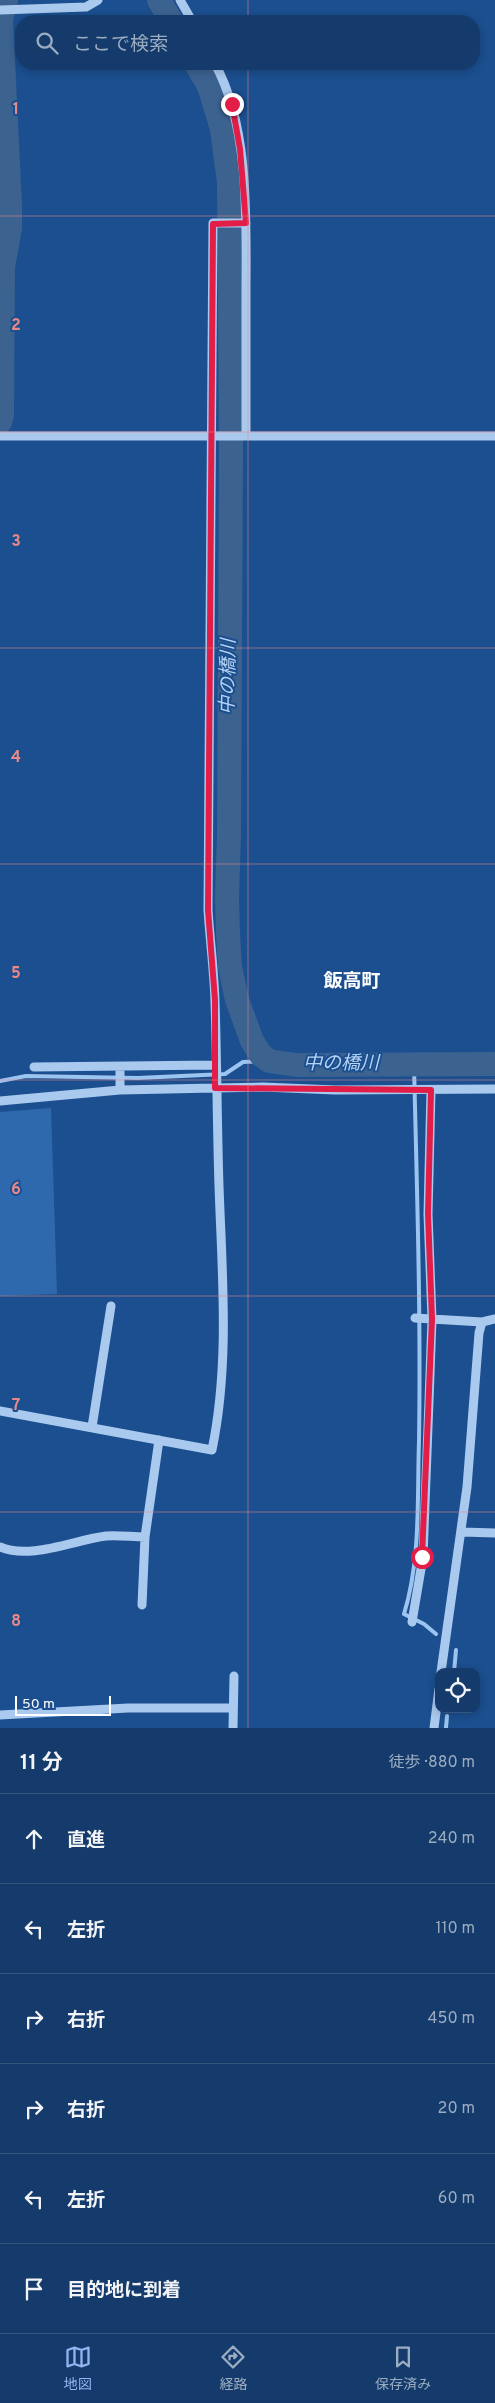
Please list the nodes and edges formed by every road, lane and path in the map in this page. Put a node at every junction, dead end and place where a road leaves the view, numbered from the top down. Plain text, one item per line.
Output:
1 (98, 0) edge
2 (180, 0) edge
3 (0, 10) edge
4 (189, 15) edge
5 (218, 70) edge
6 (244, 223) junction
7 (244, 434) junction
8 (213, 435) junction
9 (0, 436) edge
10 (495, 436) edge
11 (34, 1067) dead end
12 (120, 1070) junction
13 (215, 1076) junction
14 (120, 1088) junction
15 (495, 1089) edge
16 (428, 1090) junction
17 (0, 1101) edge
18 (111, 1306) dead end
19 (415, 1318) dead end
20 (429, 1319) junction
21 (495, 1319) edge
22 (482, 1322) junction
23 (0, 1410) edge
24 (92, 1427) junction
25 (159, 1440) junction
26 (462, 1532) junction
27 (495, 1532) edge
28 (145, 1537) junction
29 (0, 1547) edge
30 (142, 1605) dead end
31 (412, 1622) dead end
32 (442, 1668) edge
33 (234, 1676) dead end
34 (233, 1708) junction
35 (436, 1713) edge
36 (0, 1715) edge
37 (233, 1728) edge
38 (434, 1728) edge

1 - 3 street
2 - 4 street
5 - 6 street
6 - 7 street
6 - 8 street
7 - 8 street
7 - 10 street
8 - 9 street
8 - 13 street
11 - 12 street
12 - 13 street
12 - 14 street
13 - 14 street
13 - 16 street
13 - 25 street
14 - 17 street
15 - 16 street
16 - 20 street
18 - 24 street
19 - 20 street
20 - 22 street
20 - 31 street
21 - 22 street
22 - 26 street
23 - 24 street
24 - 25 street
25 - 28 street
26 - 27 street
26 - 32 street
28 - 29 street
28 - 30 street
33 - 34 street
34 - 36 street
34 - 37 street
35 - 38 street

